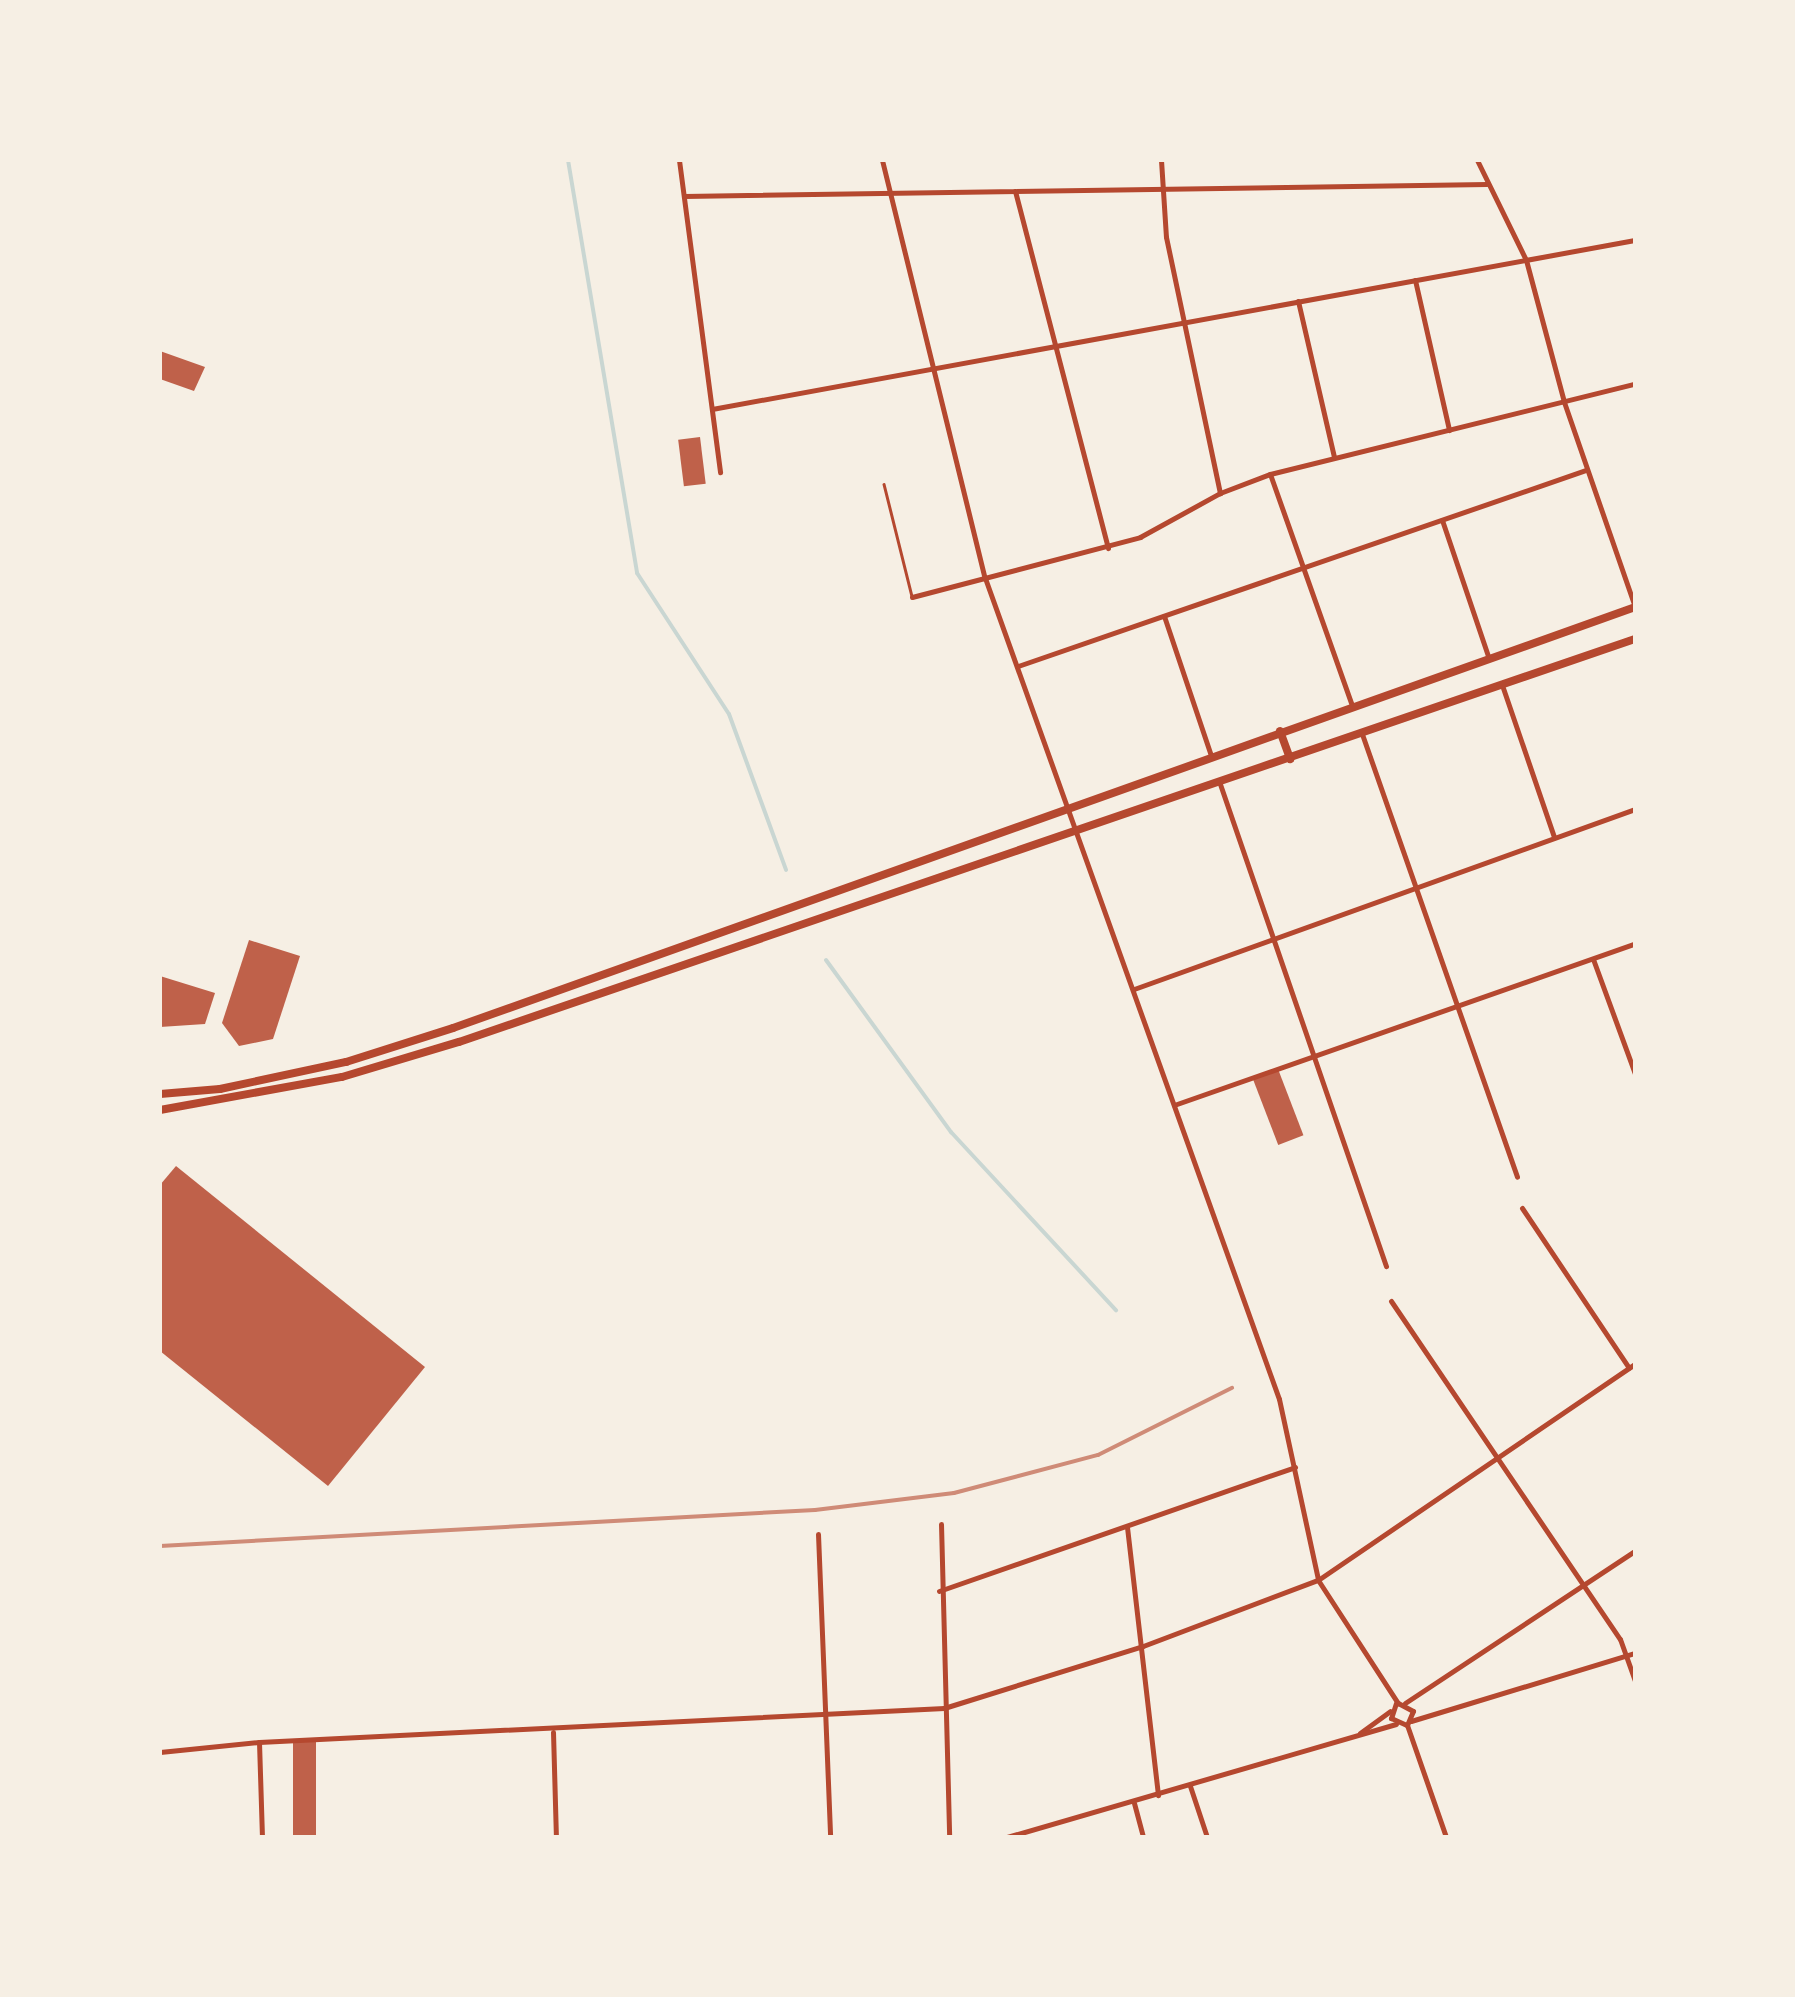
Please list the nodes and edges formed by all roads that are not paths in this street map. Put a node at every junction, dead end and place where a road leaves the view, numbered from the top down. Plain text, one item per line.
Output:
1 (678, 160) edge
2 (882, 160) edge
3 (1161, 160) edge
4 (1477, 160) edge
5 (1488, 184) junction
6 (1162, 190) junction
7 (886, 191) junction
8 (1015, 191) junction
9 (684, 196) junction
10 (1635, 240) edge
11 (1526, 260) junction
12 (1415, 280) junction
13 (1298, 301) junction
14 (1181, 321) junction
15 (1057, 342) junction
16 (931, 366) junction
17 (1635, 384) edge
18 (1564, 402) junction
19 (712, 409) junction
20 (1449, 430) junction
21 (1334, 457) junction
22 (1586, 470) junction
23 (720, 472) dead end
24 (1270, 474) junction
25 (884, 484) dead end
26 (1220, 492) junction
27 (1442, 520) junction
28 (1108, 548) junction
29 (1302, 571) junction
30 (986, 578) junction
31 (912, 597) joint
32 (1635, 607) edge
33 (1164, 616) junction
34 (1635, 639) edge
35 (1489, 659) junction
36 (1018, 666) junction
37 (1502, 685) junction
38 (1352, 706) junction
39 (1280, 732) junction
40 (1362, 734) junction
41 (1211, 756) junction
42 (1290, 760) junction
43 (1220, 784) junction
44 (1070, 805) junction
45 (1635, 808) edge
46 (1080, 833) junction
47 (1554, 837) junction
48 (1415, 885) junction
49 (1271, 936) junction
50 (1635, 944) edge
51 (1593, 959) junction
52 (1134, 989) junction
53 (1457, 1006) junction
54 (1312, 1057) junction
55 (1635, 1074) edge
56 (160, 1094) edge
57 (1174, 1105) junction
58 (160, 1110) edge
59 (1517, 1177) dead end
60 (1522, 1208) dead end
61 (1386, 1266) dead end
62 (1391, 1301) dead end
63 (1632, 1366) edge
64 (1498, 1463) junction
65 (1295, 1467) junction
66 (941, 1524) dead end
67 (1127, 1527) junction
68 (818, 1534) dead end
69 (1635, 1552) edge
70 (1318, 1580) junction
71 (1586, 1588) junction
72 (939, 1591) junction
73 (1143, 1646) junction
74 (1635, 1653) edge
75 (1626, 1656) junction
76 (1635, 1682) edge
77 (1402, 1703) junction
78 (944, 1708) junction
79 (1390, 1711) junction
80 (826, 1714) junction
81 (1409, 1723) junction
82 (1396, 1724) junction
83 (553, 1732) junction
84 (1356, 1735) junction
85 (259, 1742) junction
86 (160, 1752) edge
87 (1190, 1786) junction
88 (1158, 1795) junction
89 (1134, 1803) junction
90 (262, 1837) edge
91 (556, 1837) edge
92 (830, 1837) edge
93 (949, 1837) edge
94 (1007, 1837) edge
95 (1143, 1837) edge
96 (1207, 1837) edge
97 (1446, 1837) edge

1 - 9 street
2 - 7 street
3 - 6 street
4 - 5 street
5 - 6 street
5 - 11 street
6 - 8 street
6 - 14 street
7 - 8 street
7 - 9 street
7 - 16 street
8 - 15 street
9 - 19 street
10 - 11 street
11 - 12 street
11 - 18 street
12 - 13 street
12 - 20 street
13 - 14 street
13 - 21 street
14 - 15 street
14 - 26 street
15 - 16 street
15 - 28 street
16 - 19 street
16 - 30 street
17 - 18 street
18 - 20 street
18 - 22 street
19 - 23 street
20 - 21 street
21 - 24 street
22 - 27 street
22 - 32 street
24 - 26 street
24 - 29 street
25 - 31 lane
26 - 28 street
27 - 29 street
27 - 35 street
28 - 30 street
29 - 33 street
29 - 38 street
30 - 31 street
30 - 36 street
32 - 35 main road
33 - 36 street
33 - 41 street
34 - 37 main road
35 - 38 main road
36 - 44 street
37 - 40 main road
37 - 47 street
38 - 39 main road
39 - 41 main road
39 - 42 main road
40 - 42 main road
40 - 48 street
41 - 44 main road
42 - 43 main road
43 - 46 main road
43 - 49 street
44 - 46 street
44 - 56 main road
45 - 47 street
46 - 52 street
46 - 58 main road
47 - 48 street
48 - 49 street
48 - 53 street
49 - 52 street
49 - 54 street
50 - 51 street
51 - 53 street
51 - 55 street
52 - 57 street
53 - 54 street
53 - 59 street
54 - 57 street
54 - 61 street
57 - 65 street
60 - 63 street
62 - 64 street
63 - 64 street
64 - 70 street
64 - 71 street
65 - 67 street
65 - 70 street
66 - 72 street
67 - 72 street
67 - 73 street
68 - 80 street
69 - 71 street
70 - 73 street
70 - 77 street
71 - 75 street
71 - 77 street
72 - 78 street
73 - 78 street
73 - 88 street
74 - 75 street
75 - 76 street
75 - 81 street
77 - 79 street
77 - 81 street
78 - 80 street
78 - 93 street
79 - 82 street
79 - 84 street
80 - 83 street
80 - 92 street
81 - 82 street
81 - 97 street
82 - 84 street
83 - 85 street
83 - 91 street
84 - 87 street
85 - 86 street
85 - 90 street
87 - 88 street
87 - 96 street
88 - 89 street
89 - 94 street
89 - 95 street

